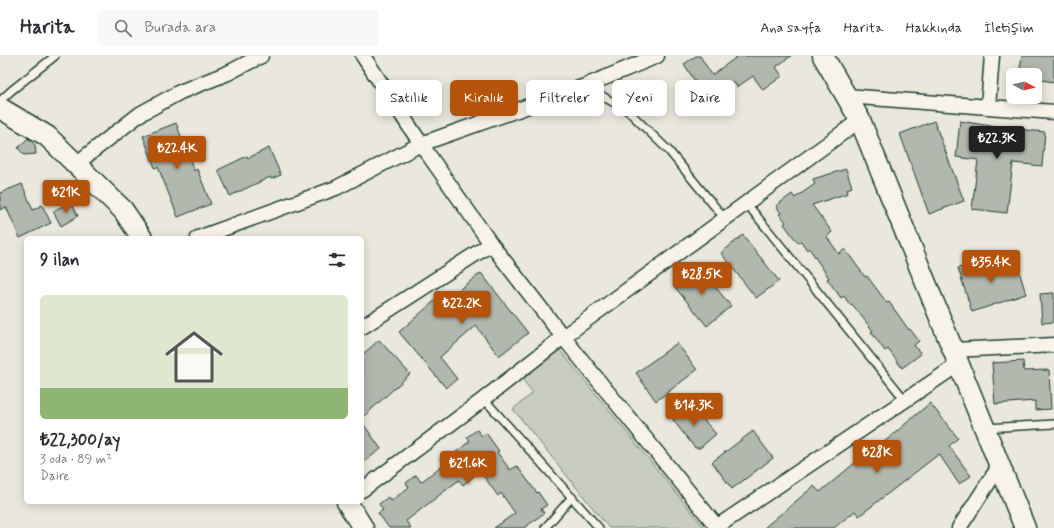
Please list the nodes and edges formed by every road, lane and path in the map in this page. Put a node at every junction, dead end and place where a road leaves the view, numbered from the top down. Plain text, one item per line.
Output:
1 (55, 56) edge
2 (261, 56) edge
3 (363, 56) edge
4 (657, 56) edge
5 (823, 56) edge
6 (992, 56) edge
7 (599, 80) edge
8 (846, 96) junction
9 (604, 97) edge
10 (0, 101) edge
11 (526, 107) edge
12 (988, 107) junction
13 (0, 108) edge
14 (1054, 112) edge
15 (860, 120) junction
16 (421, 144) junction
17 (76, 164) junction
18 (747, 204) junction
19 (726, 219) junction
20 (141, 236) edge
21 (204, 236) edge
22 (491, 244) junction
23 (364, 326) edge
24 (563, 337) junction
25 (1054, 344) edge
26 (956, 357) junction
27 (484, 399) junction
28 (905, 400) junction
29 (1054, 424) edge
30 (985, 428) junction
31 (1000, 465) junction
32 (364, 489) edge
33 (572, 497) junction
34 (348, 504) edge
35 (363, 528) edge
36 (545, 528) edge
37 (600, 528) edge
38 (717, 528) edge
39 (959, 528) edge
40 (1025, 528) edge

1 - 10 lane
2 - 17 street
3 - 16 street
4 - 7 street
5 - 8 street
6 - 12 street
8 - 12 street
8 - 15 street
9 - 19 lane
11 - 16 street
12 - 14 street
13 - 17 street
15 - 18 street
15 - 26 street
16 - 21 street
16 - 22 street
17 - 20 street
18 - 19 street
18 - 28 lane
19 - 24 street
22 - 23 street
22 - 24 street
24 - 27 street
24 - 38 street
25 - 26 street
26 - 28 street
26 - 30 street
27 - 32 street
27 - 33 lane
28 - 38 street
29 - 30 lane
30 - 31 street
31 - 39 street
31 - 40 street
33 - 36 lane
33 - 37 lane
34 - 35 street

